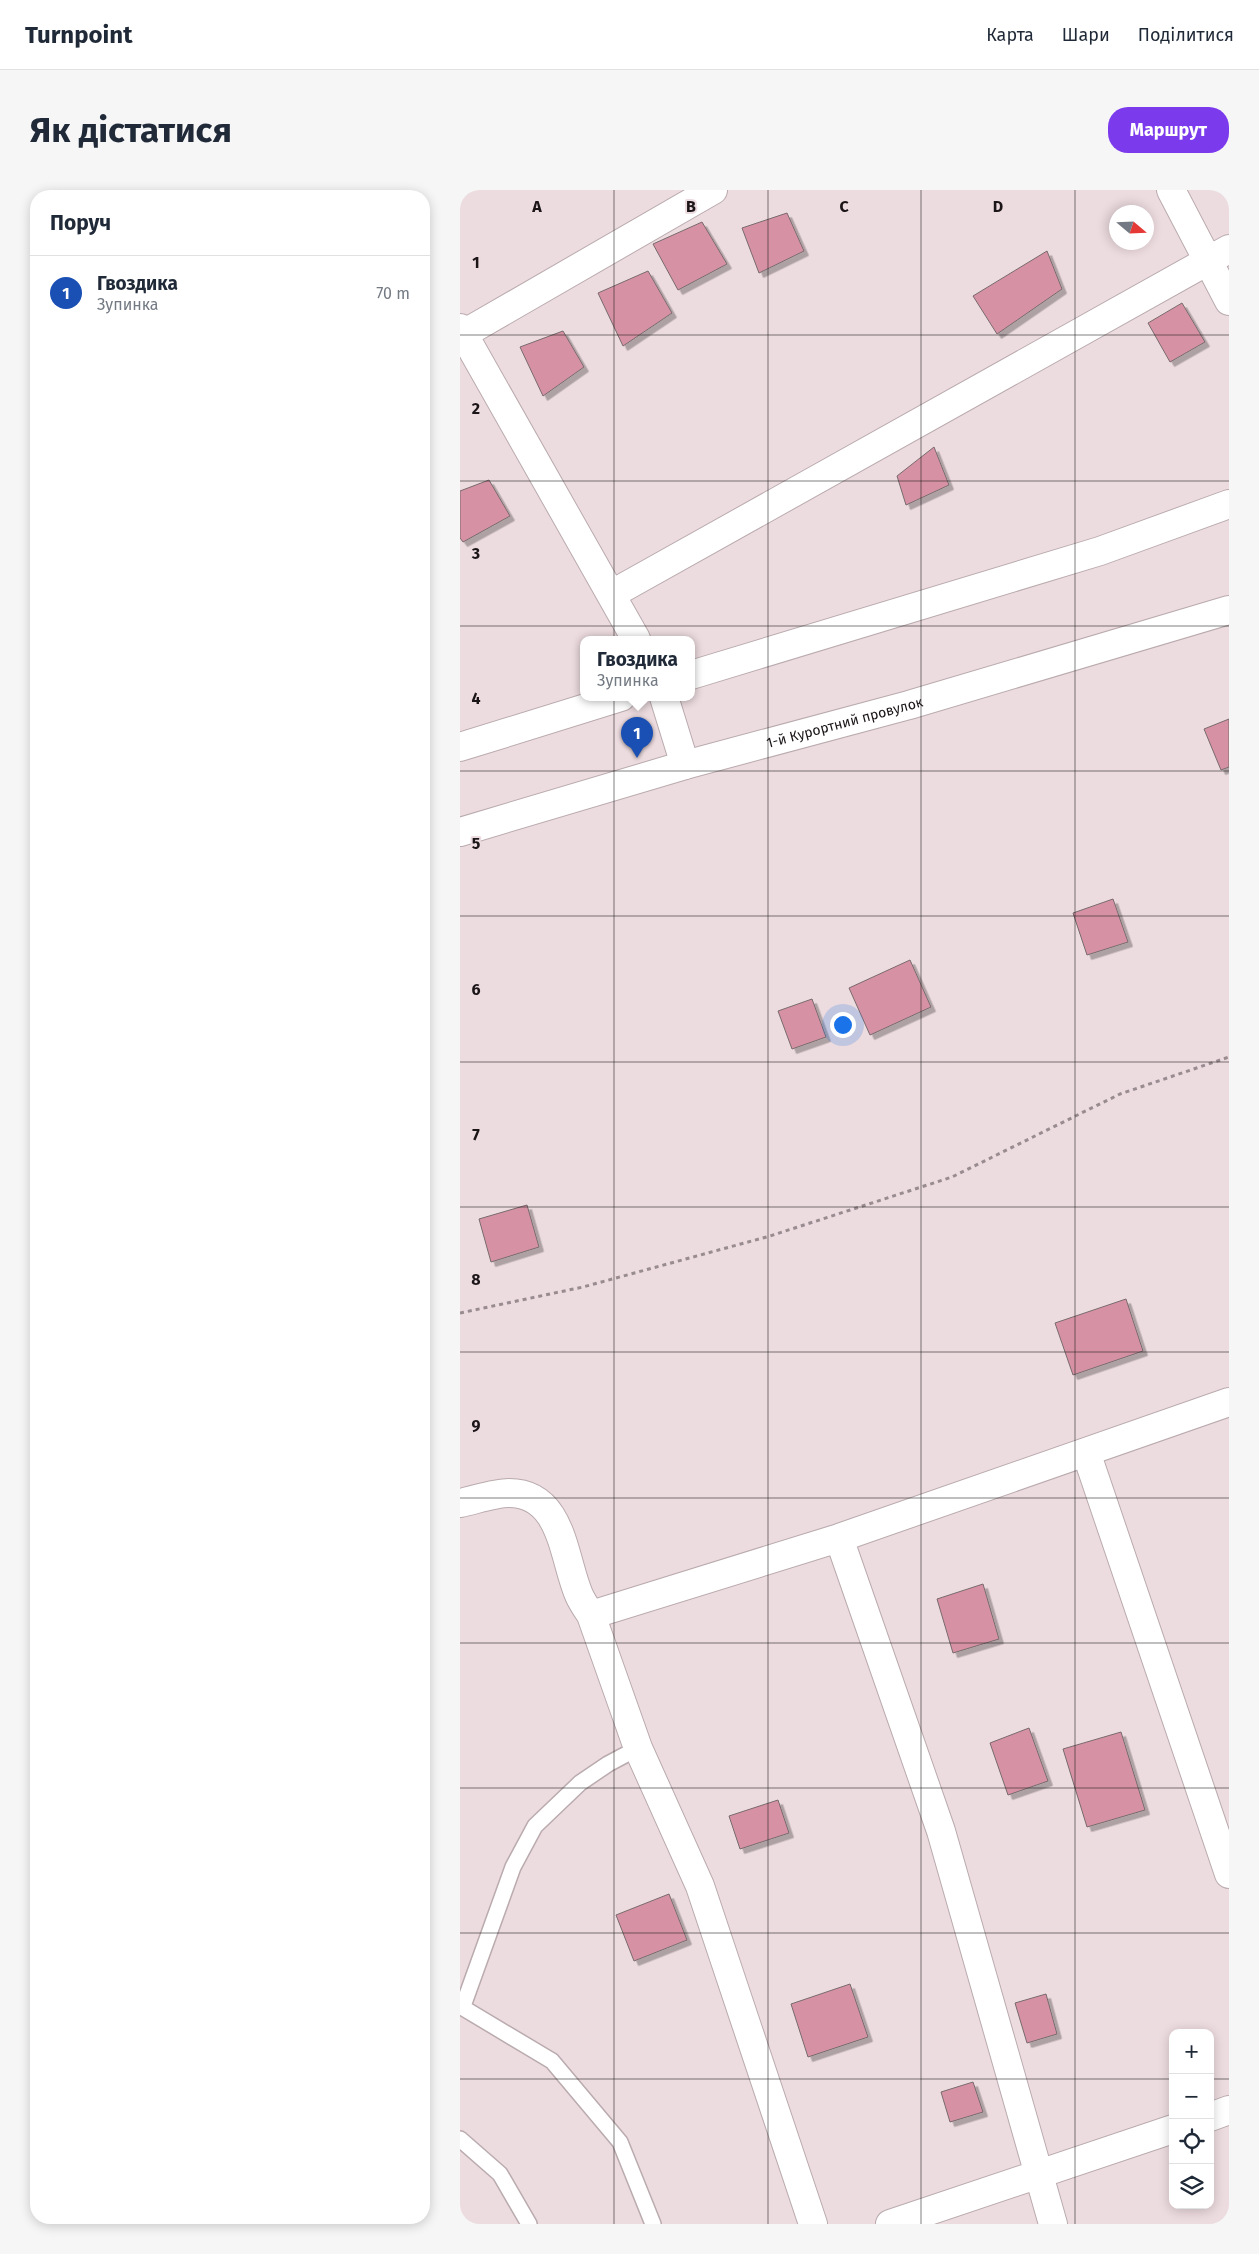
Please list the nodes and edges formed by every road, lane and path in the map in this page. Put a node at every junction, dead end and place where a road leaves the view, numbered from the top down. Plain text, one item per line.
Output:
1 (713, 190) edge
2 (1171, 190) edge
3 (1219, 255) edge
4 (1229, 301) edge
5 (461, 333) edge
6 (1229, 504) edge
7 (612, 594) junction
8 (1229, 610) edge
9 (634, 636) edge
10 (695, 674) edge
11 (607, 701) edge
12 (665, 701) edge
13 (460, 747) edge
14 (686, 765) junction
15 (460, 832) edge
16 (1229, 1057) edge
17 (460, 1313) edge
18 (1229, 1402) edge
19 (1086, 1452) junction
20 (460, 1503) edge
21 (838, 1538) junction
22 (591, 1615) junction
23 (638, 1748) junction
24 (1229, 1874) edge
25 (461, 2006) edge
26 (1229, 2110) edge
27 (1214, 2115) edge
28 (1169, 2130) edge
29 (460, 2139) edge
30 (1037, 2173) junction
31 (528, 2224) edge
32 (653, 2224) edge
33 (813, 2224) edge
34 (890, 2224) edge
35 (1053, 2224) edge

1 - 5 street
2 - 3 street
3 - 4 street
3 - 7 street
5 - 7 street
6 - 10 street
7 - 9 street
8 - 14 street, 1-й Курортний провулок
11 - 13 street
12 - 14 street
14 - 15 street, 1-й Курортний провулок
16 - 17 path
18 - 19 street
19 - 21 street
19 - 24 street
20 - 22 street
21 - 22 street
21 - 30 street
22 - 23 street
23 - 25 lane
23 - 33 street
25 - 32 lane
26 - 27 street
28 - 30 street
29 - 31 lane
30 - 34 street
30 - 35 street

